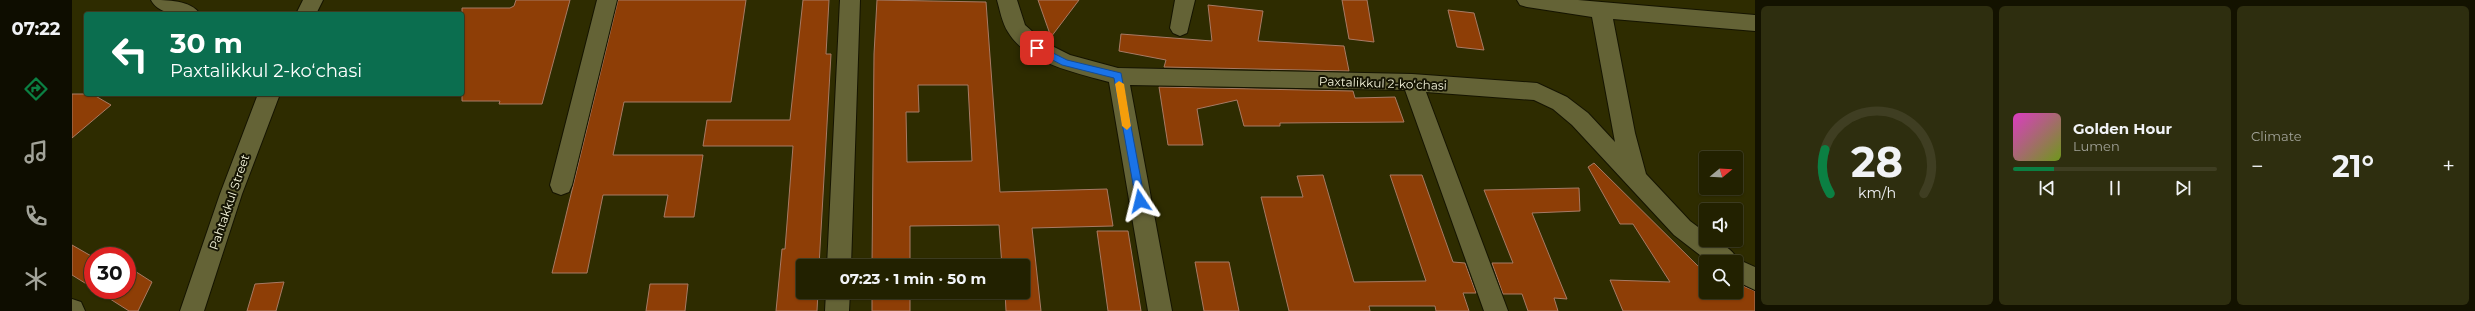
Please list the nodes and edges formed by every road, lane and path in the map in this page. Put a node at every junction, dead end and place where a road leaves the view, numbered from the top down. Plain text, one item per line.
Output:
1 (161, 0) edge
2 (313, 0) edge
3 (607, 0) edge
4 (850, 0) edge
5 (1007, 0) edge
6 (1185, 0) edge
7 (1527, 0) edge
8 (1601, 11) junction
9 (186, 12) edge
10 (307, 12) edge
11 (1755, 22) edge
12 (1180, 28) dead end
13 (1118, 76) junction
14 (1412, 82) junction
15 (268, 96) edge
16 (1635, 178) junction
17 (561, 185) dead end
18 (1718, 255) edge
19 (839, 259) edge
20 (1743, 273) edge
21 (1755, 279) edge
22 (838, 299) edge
23 (192, 311) edge
24 (837, 311) edge
25 (1160, 311) edge
26 (1496, 311) edge

1 - 9 street
2 - 10 street
3 - 17 street
4 - 19 street
5 - 13 street, Paxtalikkul 2-koʻchasi
6 - 12 street
7 - 8 street
8 - 11 street
8 - 16 street
13 - 14 street, Paxtalikkul 2-koʻchasi
13 - 25 street
14 - 16 street, Paxtalikkul 2-koʻchasi
14 - 26 street
15 - 23 street, Pahtakkul Street
16 - 18 street, Paxtalikkul 2-koʻchasi
20 - 21 street
22 - 24 street

